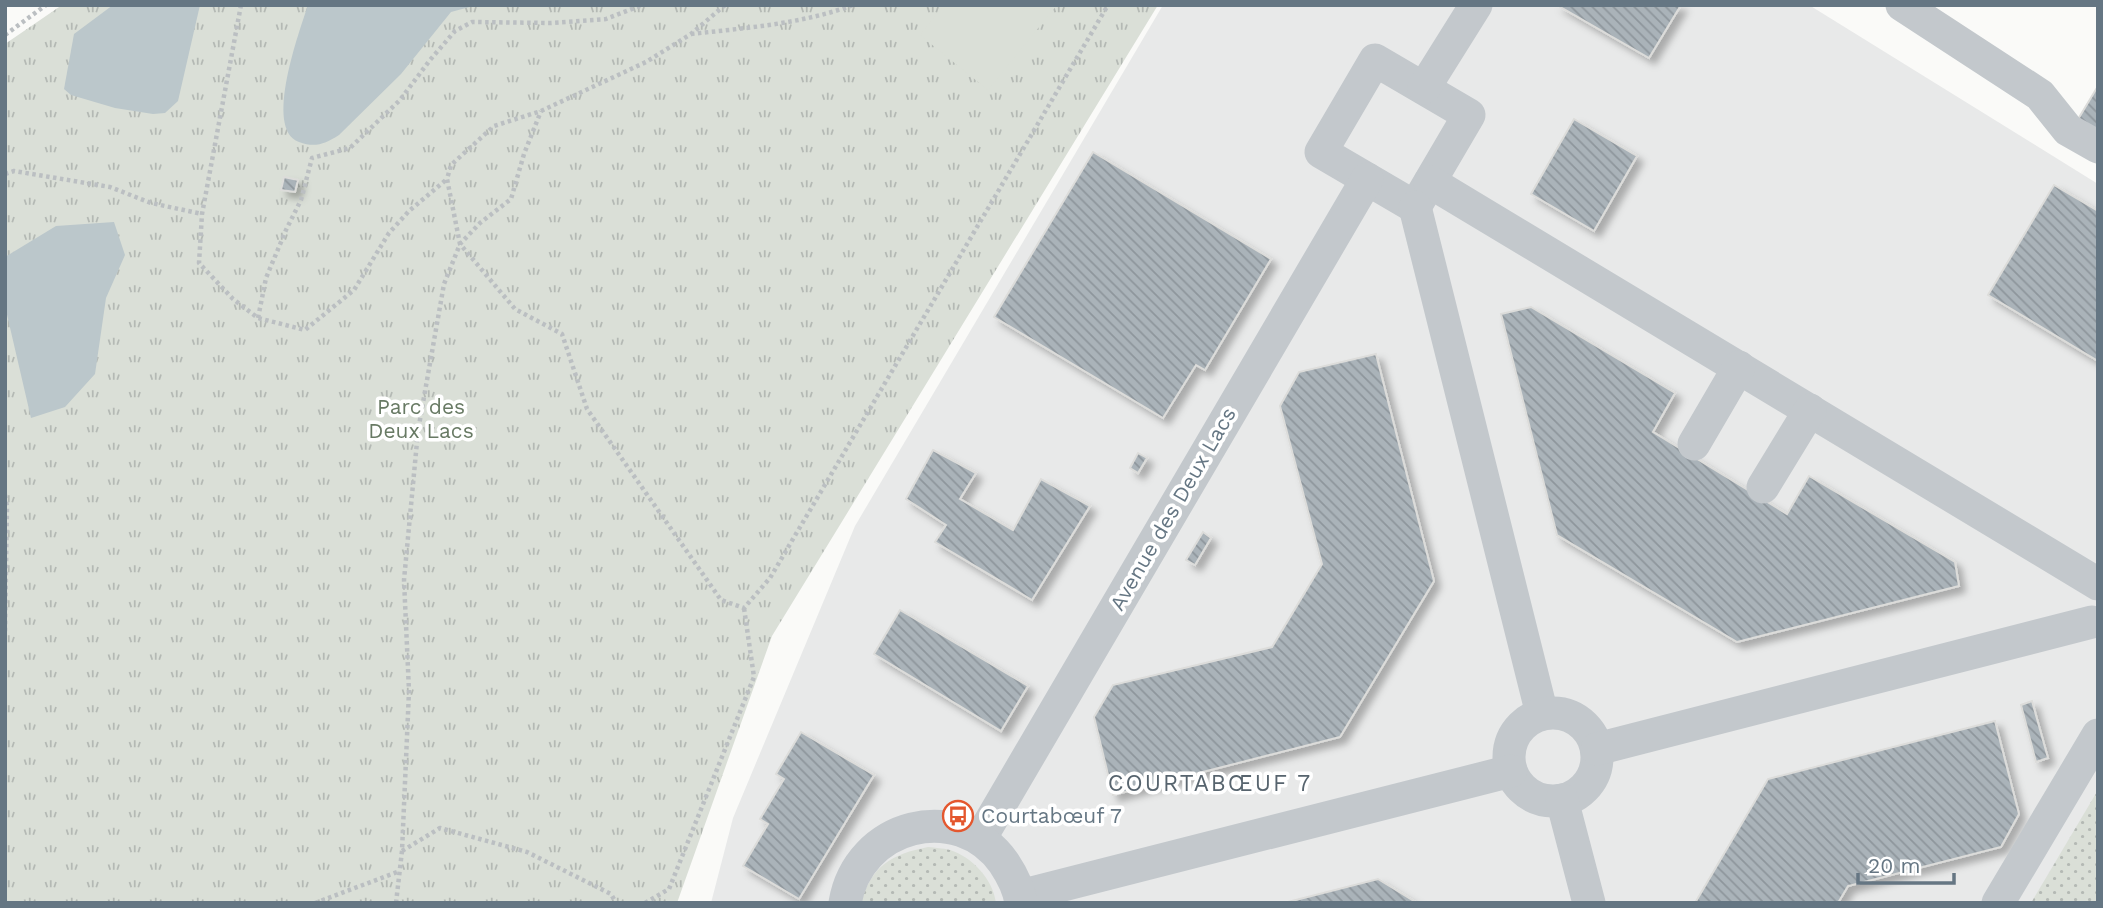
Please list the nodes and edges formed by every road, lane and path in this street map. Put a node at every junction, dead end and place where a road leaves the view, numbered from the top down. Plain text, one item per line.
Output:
1 (46, 5) edge
2 (241, 5) edge
3 (642, 5) edge
4 (726, 5) edge
5 (853, 5) edge
6 (1108, 5) edge
7 (1476, 5) edge
8 (1902, 5) edge
9 (5, 34) edge
10 (691, 34) junction
11 (1424, 88) junction
12 (541, 111) junction
13 (2098, 148) edge
14 (5, 174) edge
15 (447, 179) junction
16 (1367, 179) junction
17 (1423, 194) junction
18 (202, 215) junction
19 (460, 244) junction
20 (258, 318) junction
21 (1739, 368) junction
22 (1810, 410) junction
23 (1694, 444) dead end
24 (1763, 487) dead end
25 (5, 495) edge
26 (2098, 584) edge
27 (744, 608) junction
28 (2096, 620) edge
29 (5, 634) edge
30 (1542, 714) junction
31 (2098, 735) edge
32 (1597, 749) junction
33 (1511, 771) junction
34 (1562, 800) junction
35 (980, 839) junction
36 (402, 851) junction
37 (400, 871) junction
38 (1020, 899) edge
39 (315, 903) edge
40 (396, 903) edge
41 (616, 903) edge
42 (645, 903) edge
43 (845, 903) edge
44 (1589, 903) edge
45 (1998, 903) edge

1 - 9 path
2 - 18 path
3 - 20 path
4 - 10 path
5 - 10 path
6 - 27 path
7 - 11 street
8 - 13 street
10 - 12 path
11 - 16 street
11 - 17 street
12 - 15 path
12 - 19 path
14 - 18 path
15 - 19 path
15 - 20 path
16 - 17 street
16 - 35 street, Avenue des Deux Lacs
17 - 21 street
17 - 30 street
18 - 20 path
19 - 27 path
19 - 36 path
21 - 22 street
21 - 23 street
22 - 24 street
22 - 26 street
25 - 29 path
27 - 42 path
28 - 32 street
30 - 32 street
30 - 33 street
31 - 45 street
32 - 34 street
33 - 34 street
33 - 38 street
34 - 44 street
35 - 38 street
35 - 43 street
36 - 37 path
36 - 41 path
37 - 39 path
37 - 40 path

